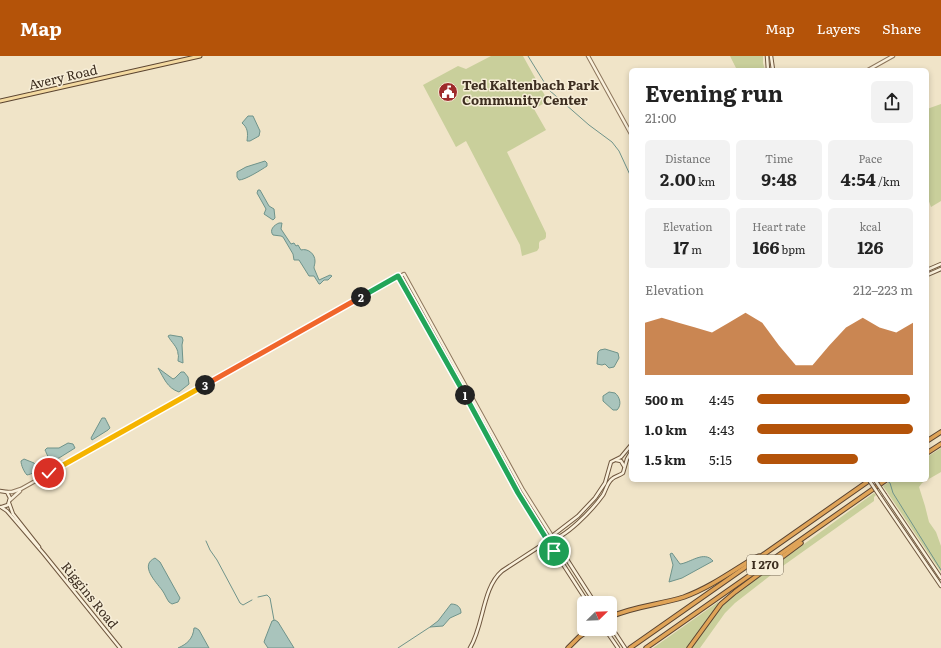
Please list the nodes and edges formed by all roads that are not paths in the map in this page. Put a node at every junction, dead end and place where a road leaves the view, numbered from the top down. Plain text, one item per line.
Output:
1 (200, 56) edge
2 (588, 56) edge
3 (767, 56) edge
4 (771, 56) edge
5 (893, 56) edge
6 (768, 68) edge
7 (773, 68) edge
8 (872, 68) edge
9 (0, 101) edge
10 (629, 130) edge
11 (941, 264) edge
12 (929, 269) edge
13 (941, 269) edge
14 (929, 274) edge
15 (398, 276) junction
16 (941, 432) edge
17 (929, 440) edge
18 (941, 444) edge
19 (629, 447) edge
20 (929, 451) edge
21 (629, 456) edge
22 (616, 460) junction
23 (624, 466) junction
24 (609, 471) junction
25 (616, 476) junction
26 (867, 482) edge
27 (871, 482) edge
28 (876, 482) edge
29 (884, 482) edge
30 (0, 487) edge
31 (21, 489) junction
32 (2, 491) edge
33 (7, 492) junction
34 (10, 501) junction
35 (1, 507) edge
36 (814, 530) junction
37 (552, 536) junction
38 (554, 540) junction
39 (548, 541) junction
40 (44, 554) junction
41 (764, 554) junction
42 (941, 578) edge
43 (941, 586) edge
44 (584, 596) edge
45 (590, 596) edge
46 (617, 614) edge
47 (580, 636) edge
48 (610, 636) edge
49 (617, 636) edge
50 (120, 648) edge
51 (470, 648) edge
52 (568, 648) edge
53 (618, 648) edge
54 (625, 648) edge
55 (630, 648) edge
56 (646, 648) edge
57 (689, 648) edge

1 - 9 main road, Avery Road
2 - 10 main road
3 - 6 main road
4 - 7 main road
5 - 8 main road
11 - 12 main road
13 - 14 main road
15 - 31 main road
15 - 37 main road
15 - 39 main road
16 - 17 highway
18 - 20 highway
19 - 22 main road
21 - 23 main road
22 - 23 main road
22 - 24 main road
23 - 25 main road
24 - 25 main road
24 - 37 main road
25 - 38 main road
26 - 41 highway, I 270
27 - 43 main road, bridge
28 - 42 main road, bridge
29 - 36 highway, I 270
30 - 32 main road
31 - 33 main road
31 - 34 main road
32 - 33 main road
33 - 34 main road, Riggins Road
34 - 35 main road
34 - 40 main road, Riggins Road
35 - 40 main road, Riggins Road
36 - 56 highway, I 270
36 - 57 highway
37 - 38 main road
37 - 39 main road
38 - 39 main road
38 - 45 main road
39 - 44 main road
39 - 51 main road
40 - 50 main road, Riggins Road
41 - 46 highway
41 - 55 highway, I 270
47 - 52 highway
48 - 53 main road
49 - 54 main road

